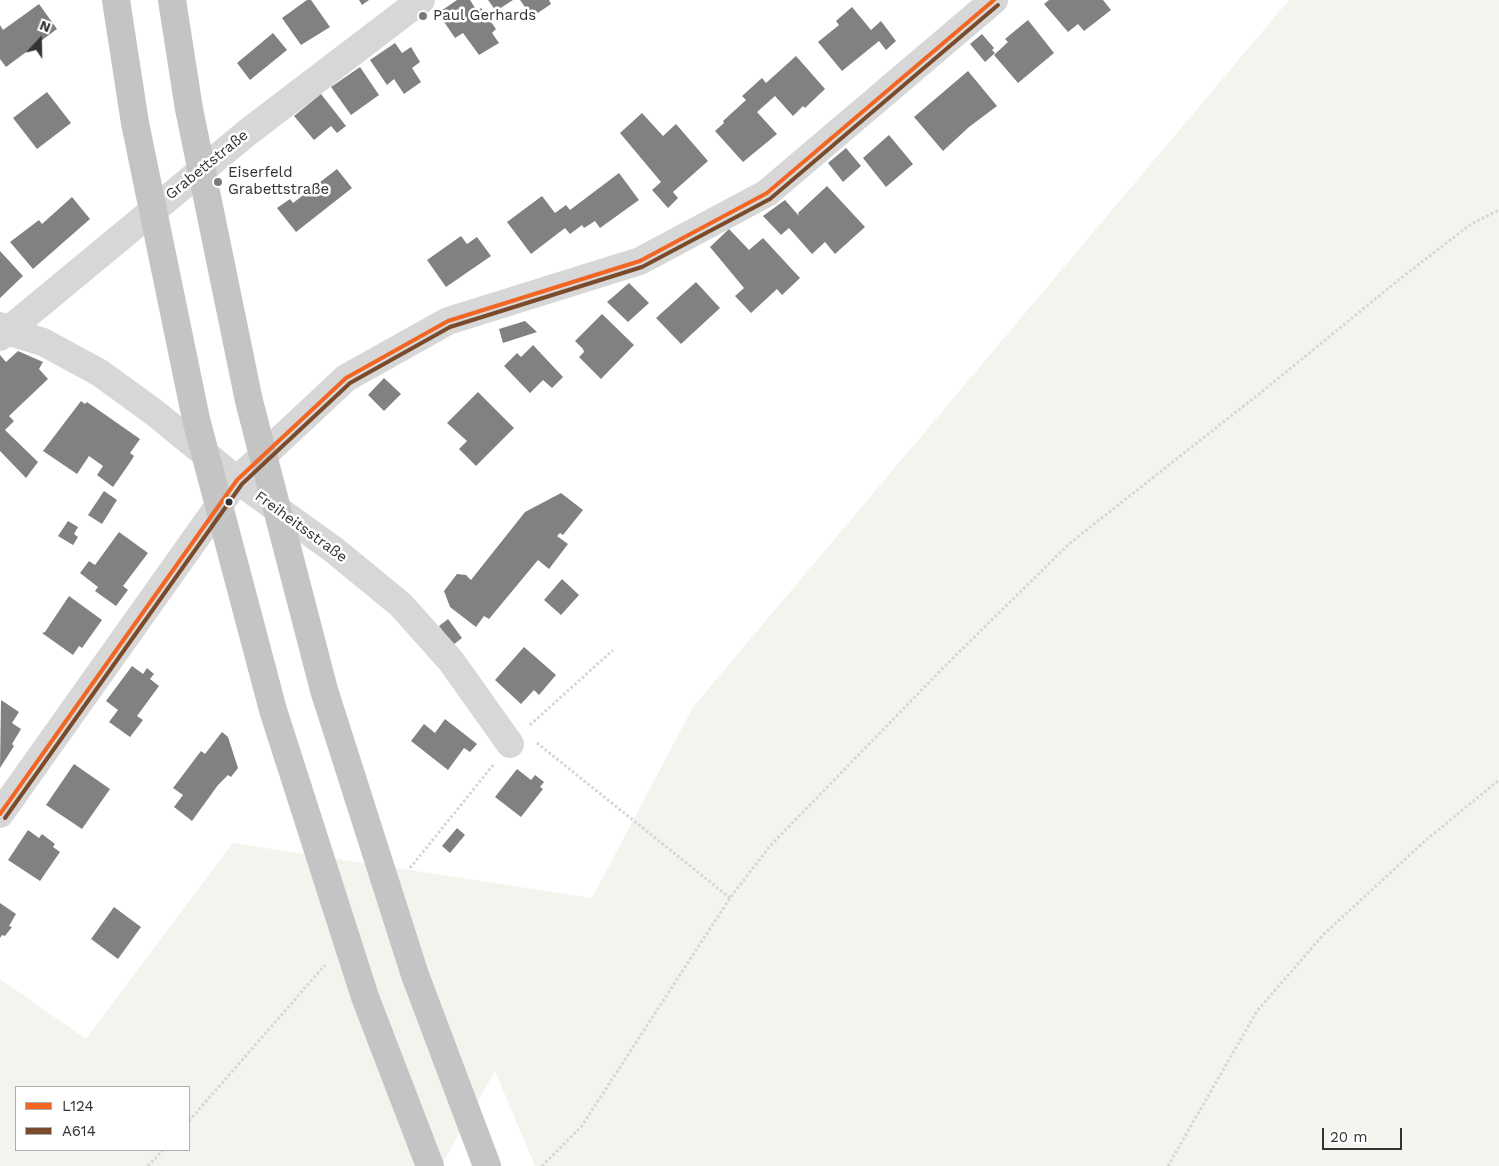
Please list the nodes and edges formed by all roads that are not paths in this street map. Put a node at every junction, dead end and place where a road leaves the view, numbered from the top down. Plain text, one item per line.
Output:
1 (116, 0) edge
2 (172, 0) edge
3 (421, 0) edge
4 (994, 0) edge
5 (2, 331) edge
6 (237, 480) junction
7 (520, 741) road end
8 (0, 814) edge
9 (430, 1166) edge
10 (487, 1166) edge

1 - 9 highway, bridge
2 - 10 highway, bridge
3 - 5 street, Grabettstraße
4 - 6 street
5 - 6 street, Freiheitsstraße
6 - 7 street, Freiheitsstraße
6 - 8 street

